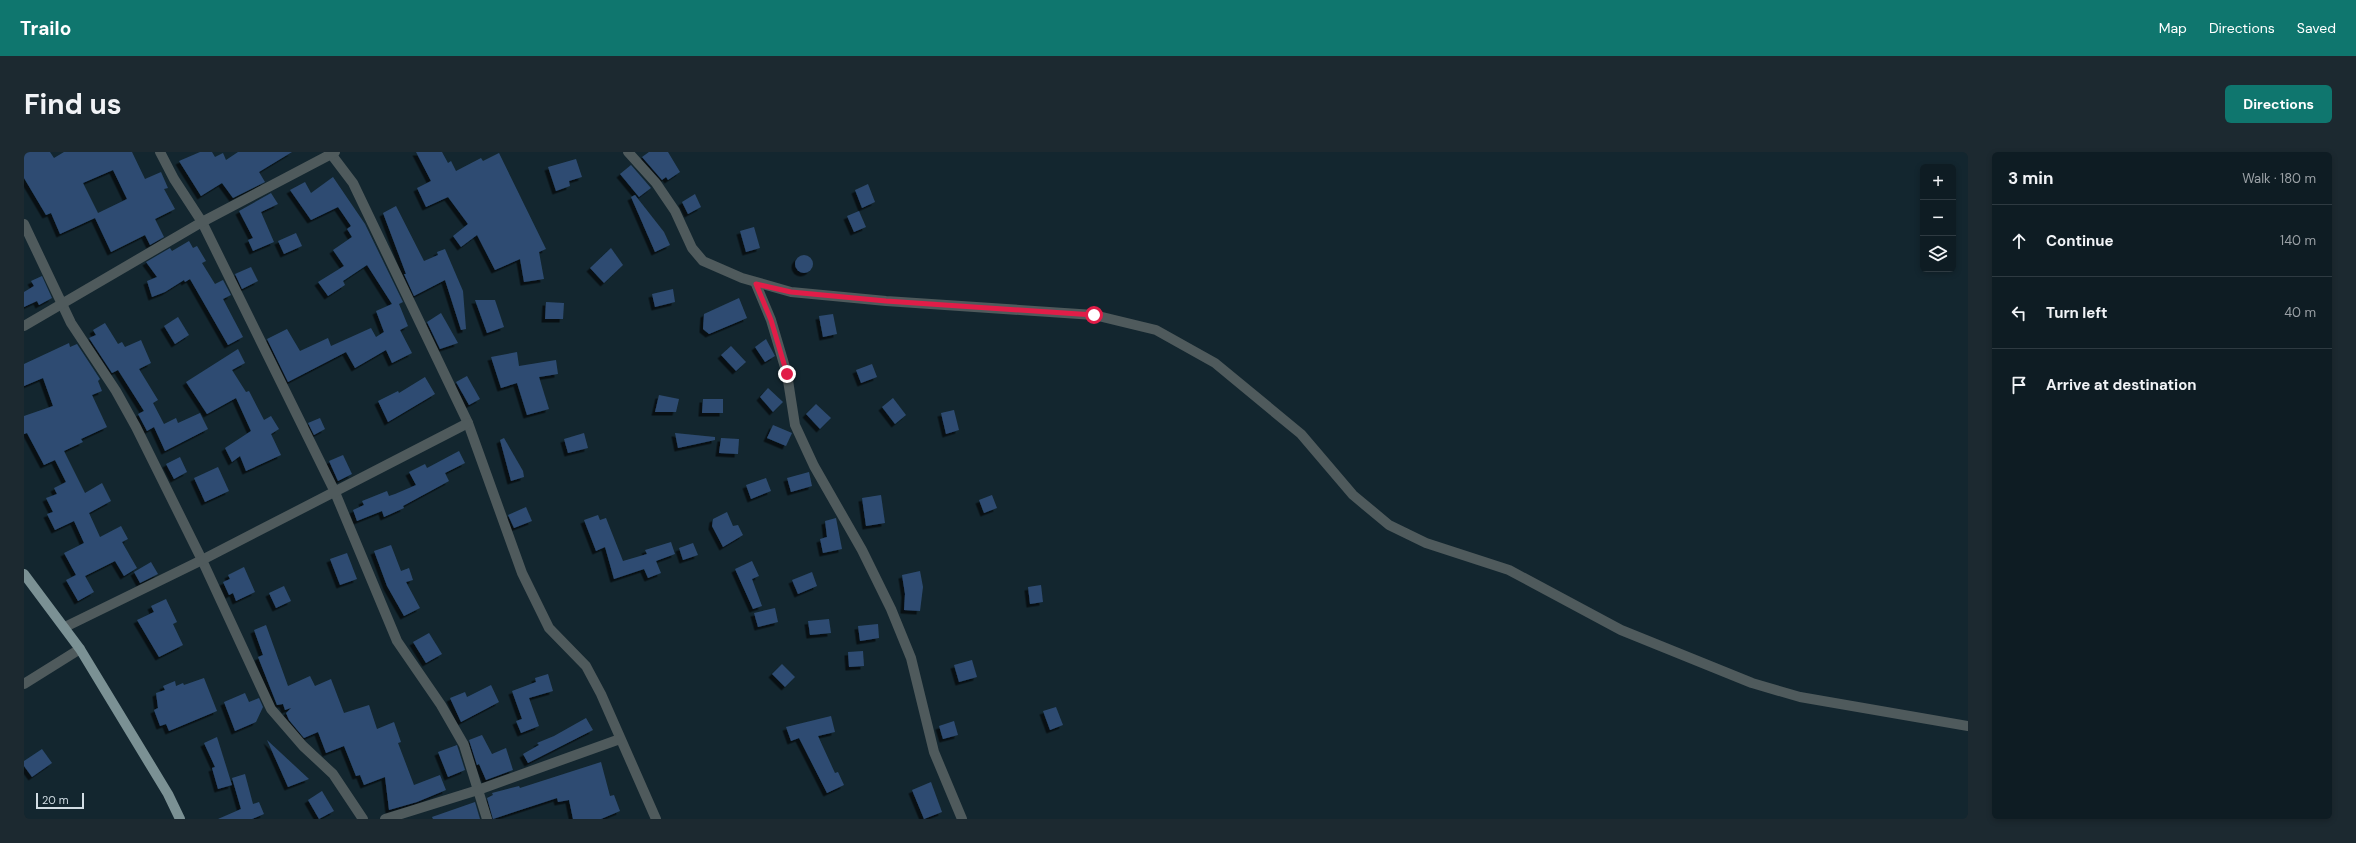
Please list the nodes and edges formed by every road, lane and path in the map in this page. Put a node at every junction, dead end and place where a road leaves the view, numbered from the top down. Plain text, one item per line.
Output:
1 (160, 152) edge
2 (628, 152) edge
3 (333, 153) edge
4 (202, 222) junction
5 (24, 224) edge
6 (756, 284) junction
7 (63, 304) junction
8 (24, 326) edge
9 (468, 423) junction
10 (334, 490) junction
11 (202, 560) junction
12 (24, 574) edge
13 (65, 627) junction
14 (80, 649) junction
15 (24, 684) edge
16 (1968, 726) edge
17 (620, 739) junction
18 (478, 790) junction
19 (180, 819) edge
20 (363, 819) edge
21 (385, 819) edge
22 (487, 819) edge
23 (656, 819) edge
24 (962, 819) edge

1 - 4 street
2 - 6 street
3 - 4 street
3 - 9 street
4 - 7 street
4 - 10 street
5 - 7 street
6 - 16 street
6 - 24 street
7 - 8 street
7 - 11 street
9 - 10 street
9 - 17 street
10 - 11 street
10 - 18 street
11 - 13 street
11 - 20 street
12 - 13 main road
13 - 14 main road
14 - 15 street
14 - 19 main road
17 - 18 street
17 - 23 street
18 - 21 street
18 - 22 street

